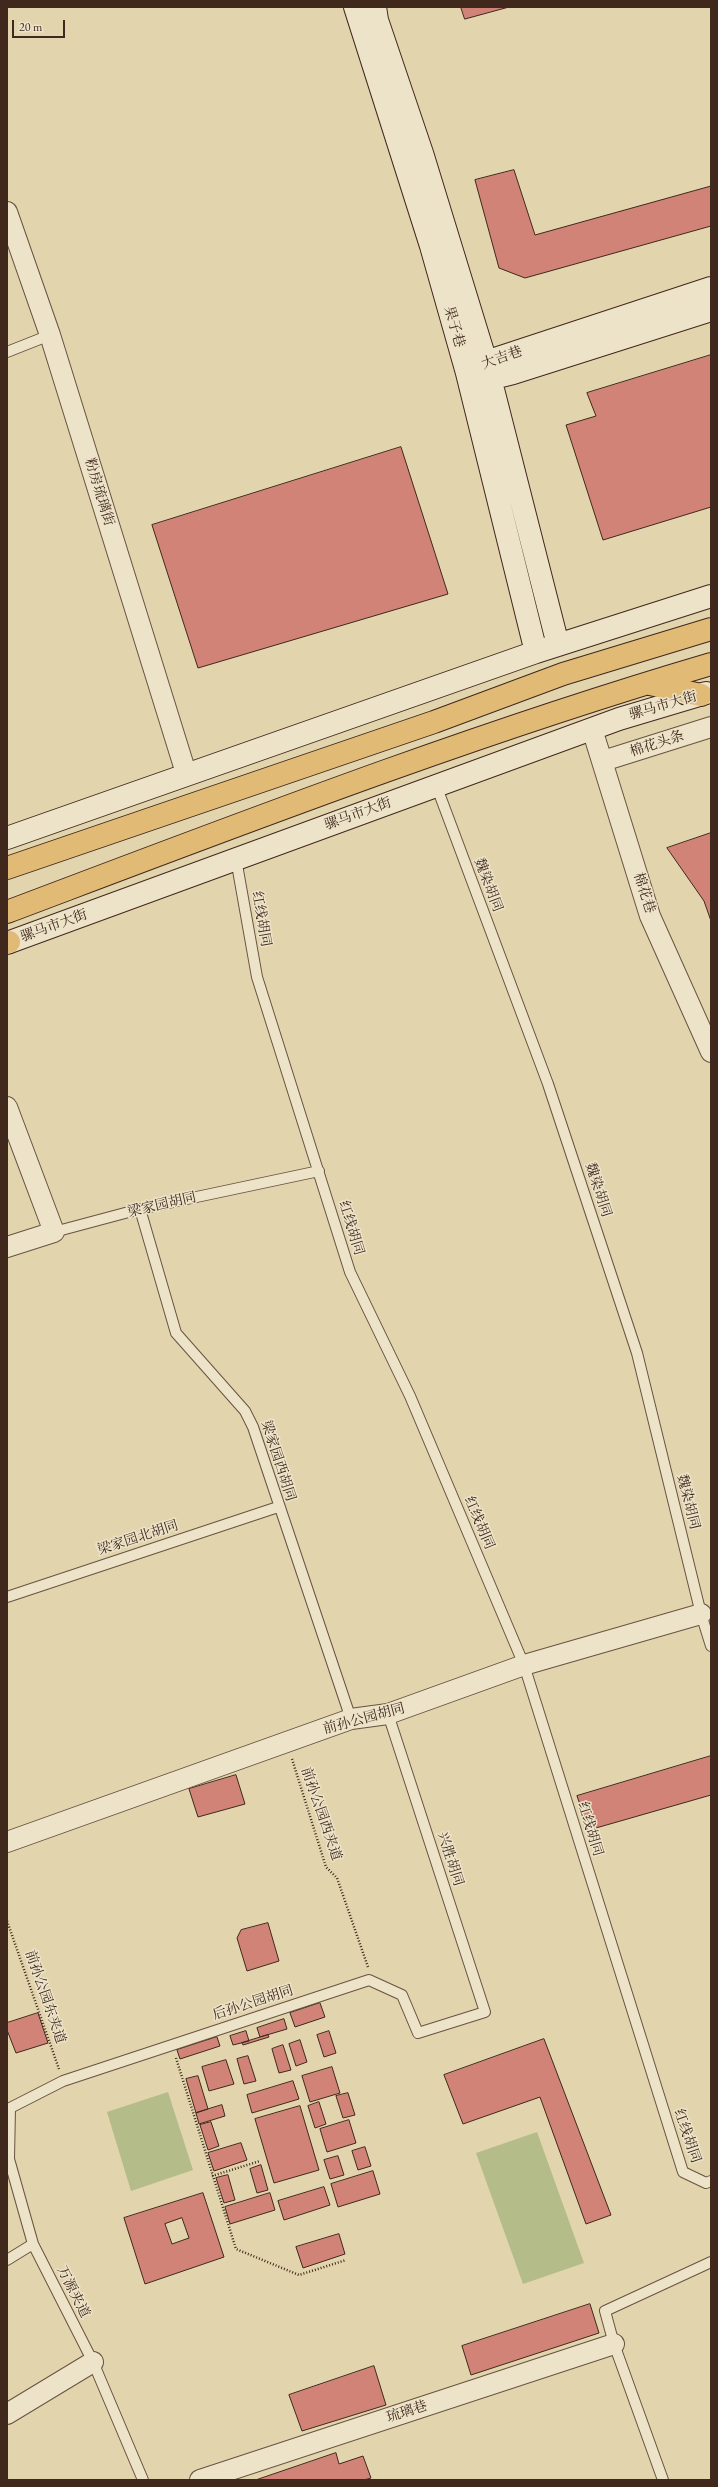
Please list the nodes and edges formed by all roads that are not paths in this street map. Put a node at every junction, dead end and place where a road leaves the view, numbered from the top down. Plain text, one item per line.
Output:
1 (355, 7) edge
2 (375, 7) edge
3 (7, 212) edge
4 (711, 288) edge
5 (711, 310) edge
6 (50, 335) junction
7 (7, 352) edge
8 (487, 370) junction
9 (467, 374) junction
10 (711, 596) edge
11 (711, 629) edge
12 (558, 645) junction
13 (536, 652) junction
14 (711, 664) edge
15 (647, 683) junction
16 (706, 693) edge
17 (711, 727) edge
18 (592, 729) junction
19 (602, 762) junction
20 (186, 773) junction
21 (436, 786) junction
22 (7, 838) edge
23 (236, 859) junction
24 (7, 868) edge
25 (7, 912) edge
26 (8, 942) edge
27 (711, 1052) edge
28 (7, 1107) edge
29 (319, 1171) junction
30 (140, 1209) junction
31 (54, 1232) junction
32 (7, 1247) edge
33 (278, 1507) junction
34 (7, 1597) edge
35 (701, 1614) junction
36 (711, 1646) edge
37 (524, 1665) junction
38 (388, 1714) junction
39 (351, 1719) junction
40 (7, 1842) edge
41 (372, 1981) joint
42 (10, 2108) joint
43 (711, 2181) edge
44 (33, 2244) junction
45 (7, 2260) edge
46 (711, 2262) edge
47 (614, 2344) junction
48 (93, 2362) junction
49 (7, 2414) edge
50 (143, 2480) edge
51 (200, 2480) edge
52 (663, 2480) edge

1 - 9 street, 果子巷
2 - 8 street, 果子巷
3 - 6 street, 粉房琉璃街
4 - 8 street, 大吉巷
5 - 8 street, 大吉巷
6 - 7 lane
6 - 20 street, 粉房琉璃街
8 - 9 street, 大吉巷
8 - 12 street, 果子巷
9 - 13 street, 果子巷
10 - 12 street
11 - 24 main road
12 - 13 street
13 - 20 street
14 - 15 main road, 骡马市大街
15 - 16 main road
15 - 25 main road, 骡马市大街
16 - 18 street, 骡马市大街
17 - 19 street, 棉花头条
18 - 19 street, 棉花巷
18 - 21 street, 骡马市大街
19 - 27 street, 棉花巷
20 - 22 street
21 - 23 street, 骡马市大街
21 - 35 lane, 魏染胡同
23 - 26 street, 骡马市大街
23 - 29 lane, 红线胡同
28 - 31 street
29 - 30 lane, 梁家园胡同
29 - 37 lane, 红线胡同
30 - 31 lane, 梁家园胡同
30 - 33 lane, 梁家园西胡同
31 - 32 street, 梁家园胡同
33 - 34 lane, 梁家园北胡同
33 - 39 lane, 梁家园西胡同
35 - 36 lane, 魏染胡同
35 - 37 street, 前孙公园胡同
37 - 38 street, 前孙公园胡同
37 - 43 lane, 红线胡同
38 - 39 street, 前孙公园胡同
38 - 41 lane, 兴胜胡同
39 - 40 street, 前孙公园胡同
41 - 42 lane, 后孙公园胡同
42 - 44 lane, 万源夹道
44 - 45 lane
44 - 48 lane, 万源夹道
46 - 47 lane
47 - 51 street, 琉璃巷
47 - 52 lane
48 - 49 street
48 - 50 lane, 万源夹道

